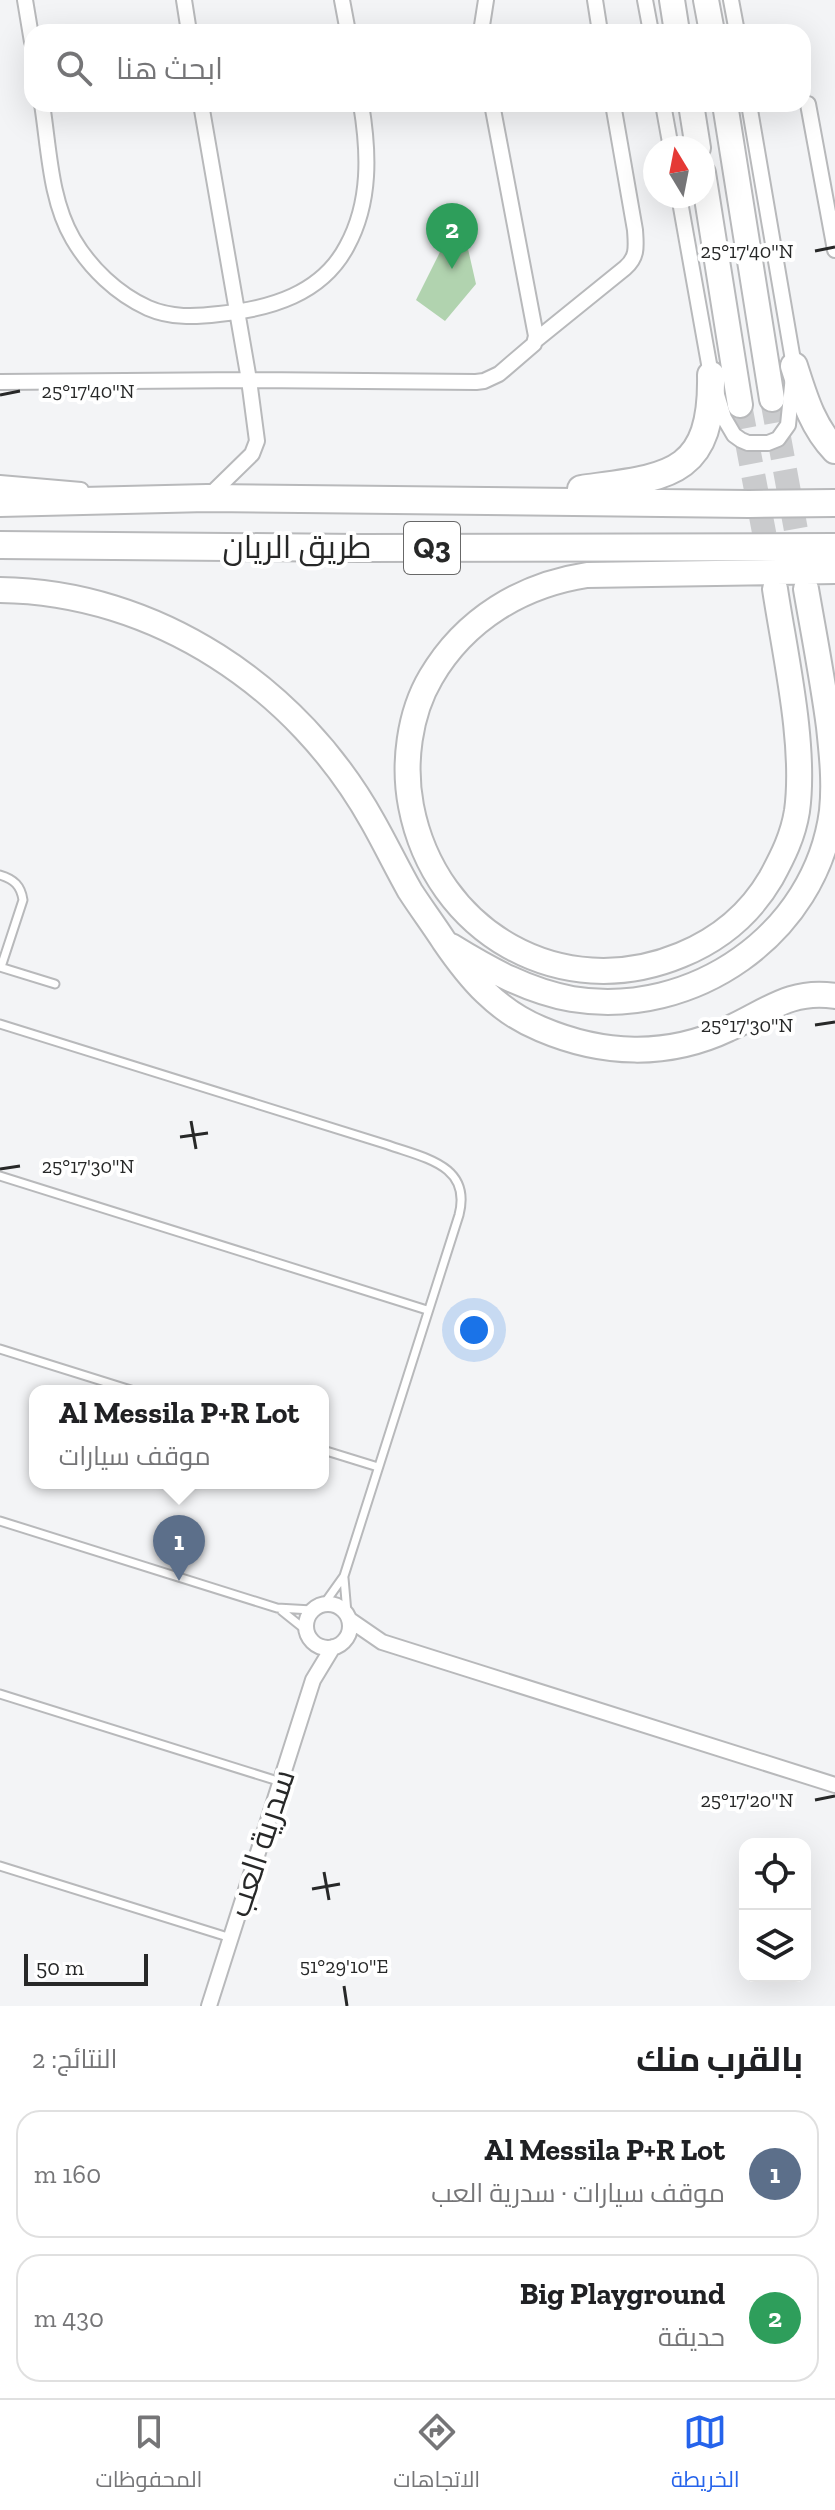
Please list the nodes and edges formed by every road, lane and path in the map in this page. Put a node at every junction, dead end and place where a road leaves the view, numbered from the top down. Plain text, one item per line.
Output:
1 (25, 0) edge
2 (184, 0) edge
3 (342, 0) edge
4 (486, 0) edge
5 (595, 0) edge
6 (645, 0) edge
7 (672, 0) edge
8 (706, 0) edge
9 (731, 0) edge
10 (29, 24) edge
11 (188, 24) edge
12 (346, 24) edge
13 (482, 24) edge
14 (599, 24) edge
15 (650, 24) edge
16 (676, 24) edge
17 (710, 24) edge
18 (736, 24) edge
19 (43, 112) edge
20 (202, 112) edge
21 (362, 112) edge
22 (493, 112) edge
23 (614, 112) edge
24 (664, 112) edge
25 (692, 112) edge
26 (726, 112) edge
27 (750, 112) edge
28 (809, 112) edge
29 (669, 136) edge
30 (696, 136) edge
31 (681, 208) edge
32 (709, 208) edge
33 (835, 250) edge
34 (236, 313) junction
35 (536, 340) junction
36 (794, 366) junction
37 (711, 375) junction
38 (249, 380) junction
39 (0, 382) edge
40 (772, 399) tunnel mouth
41 (740, 405) tunnel mouth
42 (835, 450) edge
43 (0, 483) edge
44 (207, 498) junction
45 (177, 499) junction
46 (499, 501) junction
47 (0, 503) edge
48 (835, 503) edge
49 (0, 545) edge
50 (29, 545) junction
51 (835, 547) edge
52 (0, 554) edge
53 (835, 571) edge
54 (0, 576) edge
55 (775, 589) tunnel mouth
56 (806, 589) tunnel mouth
57 (0, 590) edge
58 (253, 680) junction
59 (0, 875) edge
60 (446, 943) junction
61 (0, 967) edge
62 (55, 984) dead end
63 (835, 996) edge
64 (0, 1024) edge
65 (0, 1176) edge
66 (427, 1310) junction
67 (0, 1349) edge
68 (115, 1385) edge
69 (329, 1452) edge
70 (378, 1467) junction
71 (0, 1521) edge
72 (344, 1576) junction
73 (318, 1607) junction
74 (277, 1608) junction
75 (348, 1617) junction
76 (309, 1636) junction
77 (382, 1642) junction
78 (338, 1644) junction
79 (313, 1680) junction
80 (0, 1694) edge
81 (281, 1782) junction
82 (835, 1785) edge
83 (0, 1866) edge
84 (231, 1938) junction
85 (209, 2006) edge

1 - 10 street
2 - 11 street
3 - 12 street
4 - 13 street
5 - 14 street
6 - 15 street
7 - 16 main road
8 - 17 main road
9 - 18 street
19 - 34 street
20 - 34 street
21 - 34 street
22 - 35 street
23 - 35 street
24 - 29 street
25 - 30 main road
26 - 40 main road
27 - 36 street
28 - 33 street
31 - 37 street
32 - 41 main road
34 - 38 street
35 - 38 street
36 - 37 street
36 - 42 highway
37 - 46 highway
38 - 39 street
38 - 44 street
43 - 45 street, طريق الريان
44 - 45 highway, طريق الريان / Q3
44 - 46 highway, طريق الريان / Q3
45 - 47 highway, طريق الريان / Q3
46 - 48 highway, طريق الريان / Q3
49 - 50 highway, طريق الريان / Q3
50 - 51 highway, طريق الريان / Q3
50 - 52 highway
53 - 55 main road
54 - 58 main road
56 - 60 main road
57 - 58 main road
58 - 60 main road
59 - 61 lane
60 - 63 main road
61 - 62 lane
64 - 66 lane
65 - 66 lane
66 - 70 lane
67 - 68 lane
69 - 70 lane
70 - 72 lane
71 - 74 lane
72 - 73 lane
72 - 75 lane
73 - 74 lane
73 - 75 street
73 - 76 street
74 - 76 lane
75 - 77 street
75 - 78 street
76 - 78 street
76 - 79 street, سدرية العب
77 - 78 street
77 - 82 street
78 - 79 street, سدرية العب
79 - 81 street, سدرية العب
80 - 81 lane
81 - 84 street, سدرية العب
83 - 84 lane
84 - 85 street, سدرية العب

